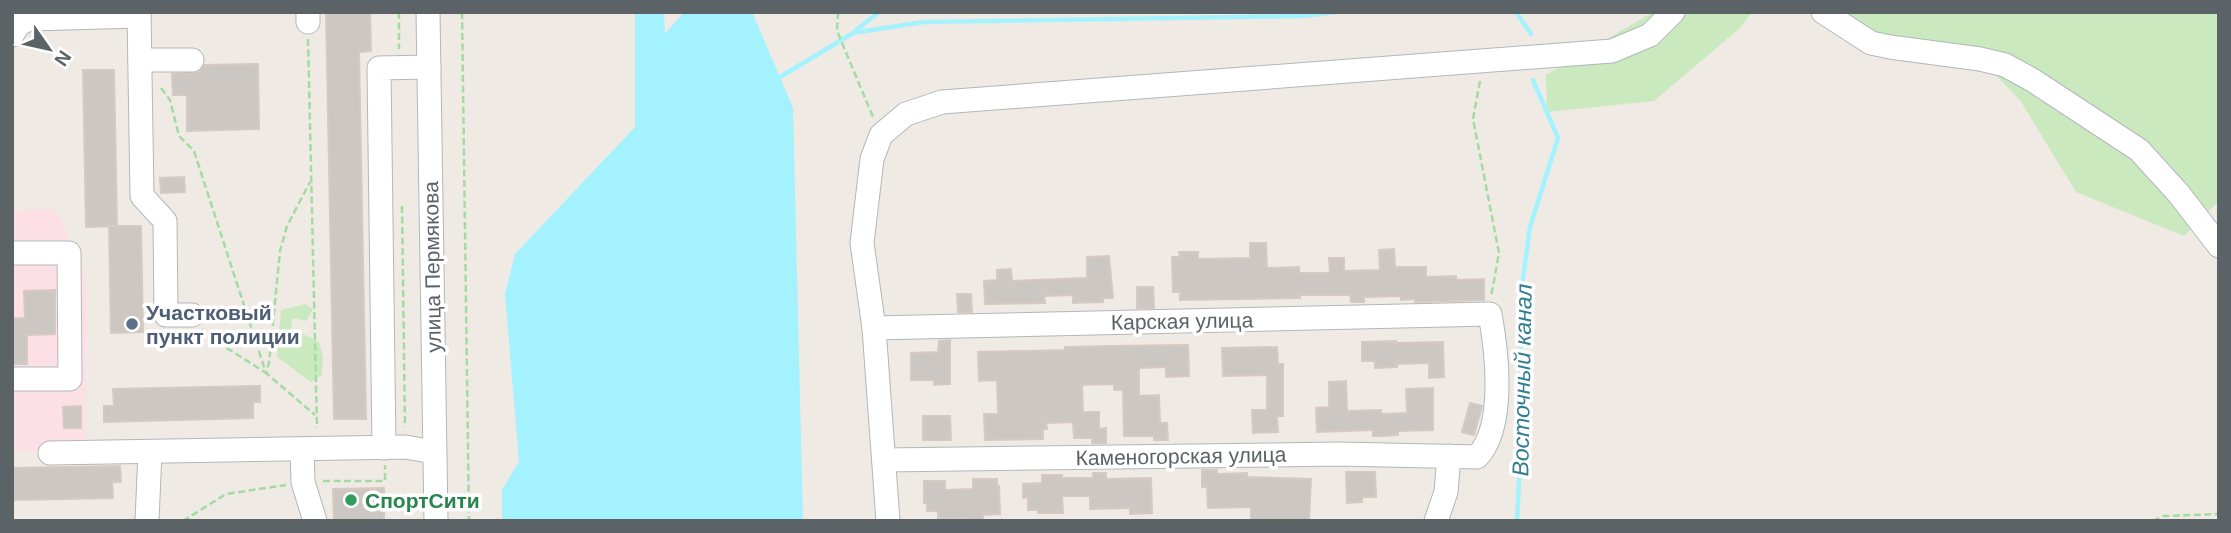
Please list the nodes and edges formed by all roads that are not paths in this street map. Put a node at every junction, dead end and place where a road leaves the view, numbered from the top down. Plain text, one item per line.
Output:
1 (428, 12) edge
2 (1673, 12) edge
3 (1822, 12) edge
4 (139, 14) edge
5 (12, 35) edge
6 (140, 60) junction
7 (192, 60) dead end
8 (429, 67) junction
9 (2219, 246) edge
10 (12, 253) edge
11 (192, 315) road end
12 (874, 328) junction
13 (12, 379) edge
14 (395, 448) junction
15 (310, 449) junction
16 (150, 452) junction
17 (434, 452) junction
18 (50, 453) dead end
19 (1449, 456) junction
20 (1477, 457) joint
21 (884, 460) junction
22 (147, 521) edge
23 (315, 521) edge
24 (436, 521) edge
25 (888, 521) edge
26 (1436, 521) edge

1 - 8 street, улица Пермякова
2 - 12 street
3 - 9 street
4 - 5 street
4 - 6 street
6 - 7 street
6 - 11 street
8 - 14 street
8 - 17 street, улица Пермякова
10 - 13 street
12 - 20 street, Карская улица
12 - 21 street
14 - 15 street
14 - 17 street
15 - 16 street
15 - 23 street
16 - 18 street
16 - 22 street
17 - 24 street, улица Пермякова
19 - 20 street, Каменогорская улица
19 - 21 street, Каменогорская улица
19 - 26 street
21 - 25 street

